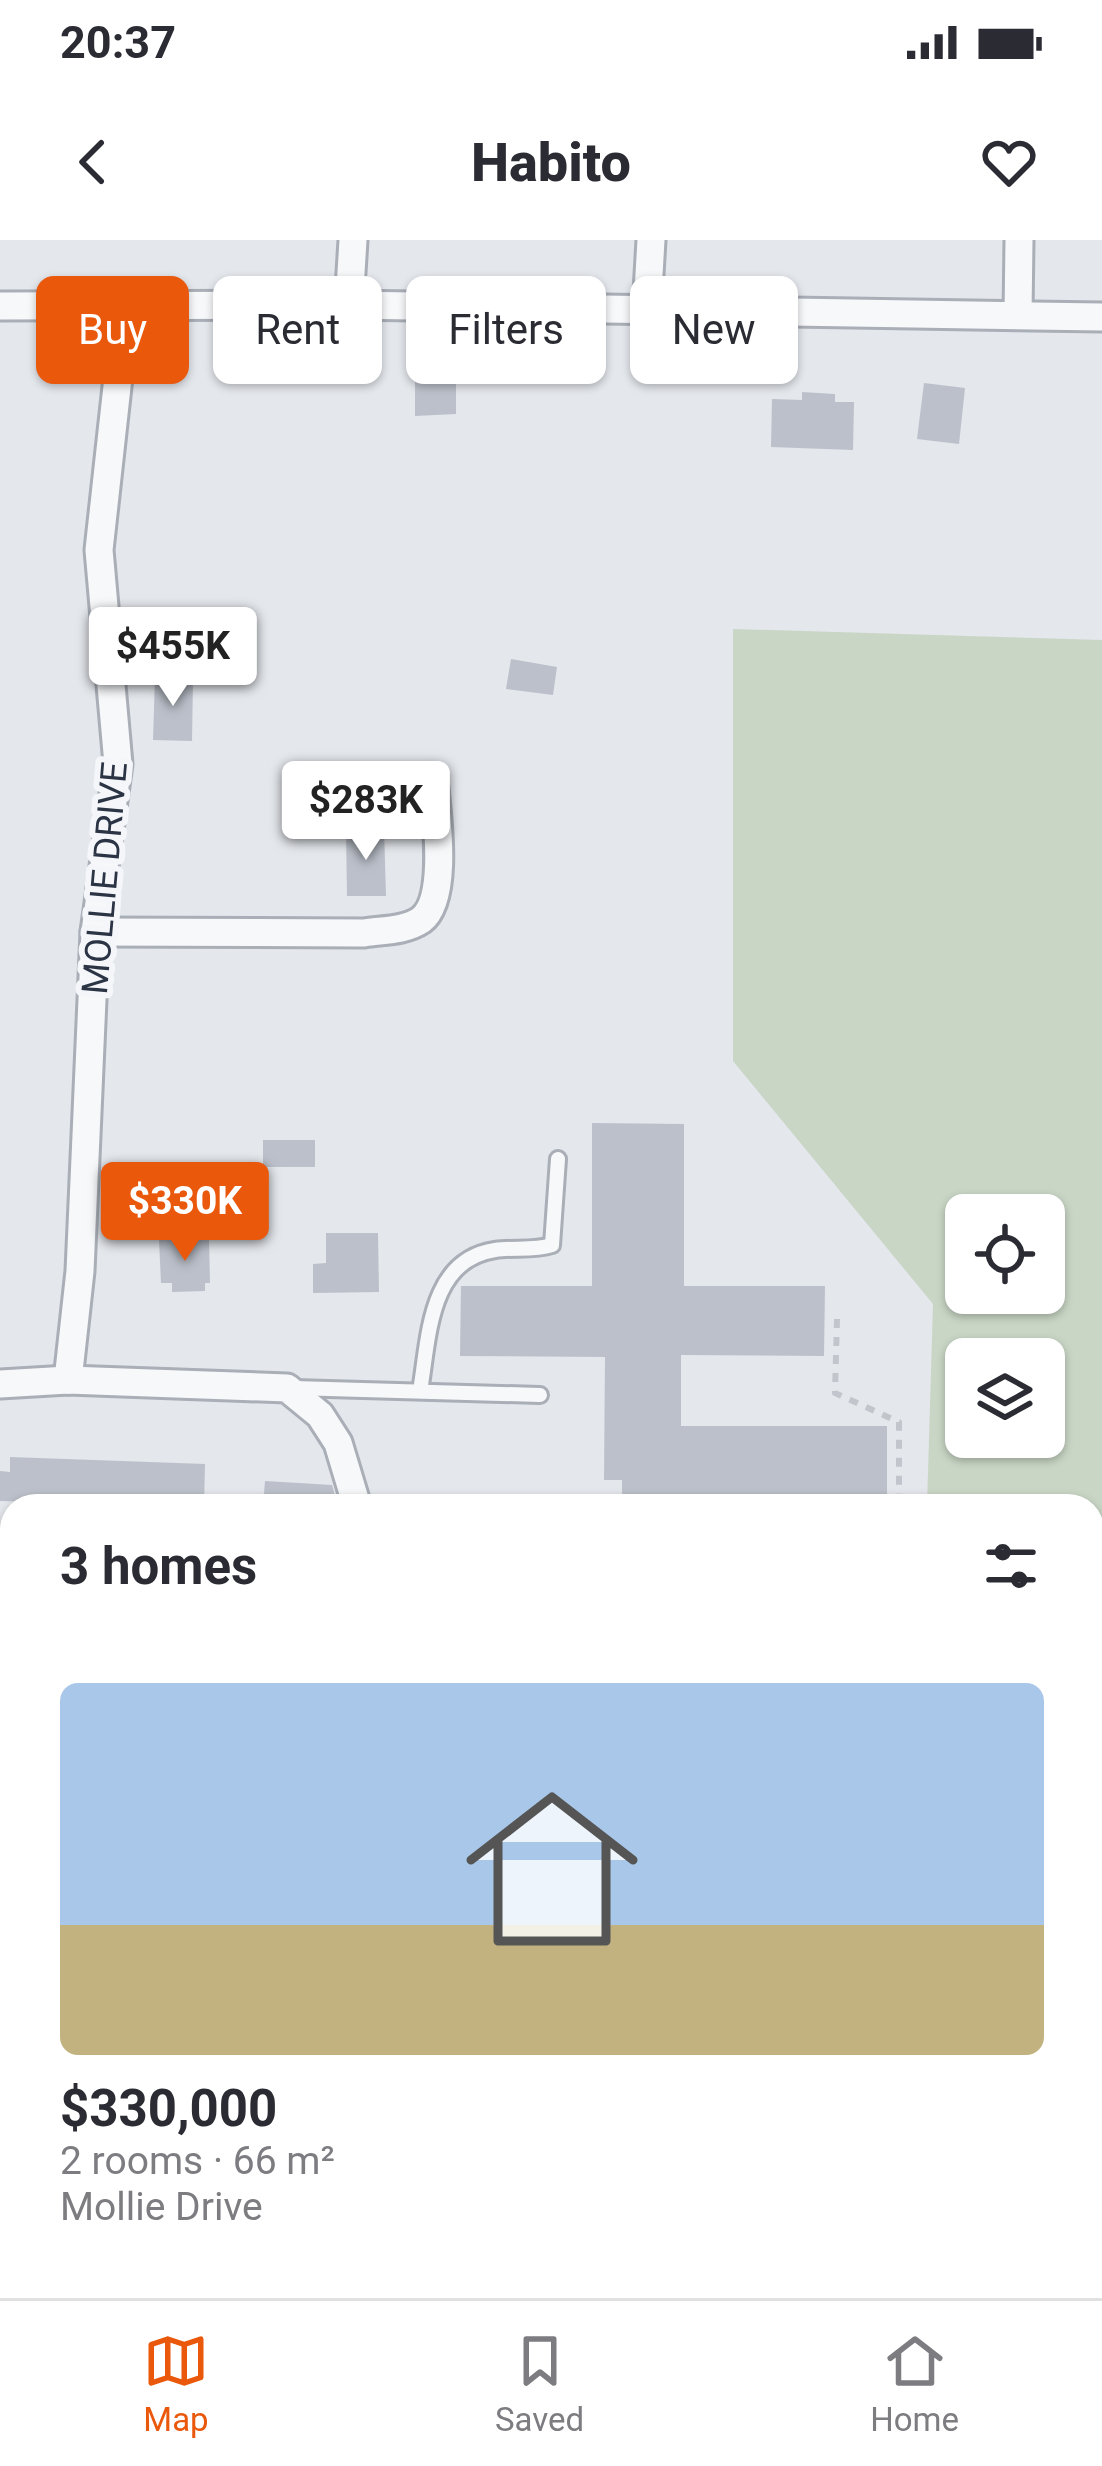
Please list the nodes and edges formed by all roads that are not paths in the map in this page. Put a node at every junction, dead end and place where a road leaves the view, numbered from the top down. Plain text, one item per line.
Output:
1 (353, 240) edge
2 (651, 240) edge
3 (1019, 240) edge
4 (351, 276) edge
5 (648, 276) edge
6 (36, 305) edge
7 (382, 305) edge
8 (0, 306) edge
9 (630, 309) edge
10 (798, 311) edge
11 (1018, 315) junction
12 (1102, 316) edge
13 (117, 384) edge
14 (434, 788) dead end
15 (95, 932) junction
16 (558, 1160) dead end
17 (68, 1380) junction
18 (0, 1384) edge
19 (287, 1388) junction
20 (420, 1391) junction
21 (540, 1394) dead end
22 (353, 1494) edge

1 - 4 street
2 - 5 street
3 - 11 street
6 - 8 street
7 - 9 street
10 - 11 street
11 - 12 street
13 - 15 street, MOLLIE DRIVE
14 - 15 street
15 - 17 street, MOLLIE DRIVE
16 - 20 lane
17 - 18 street
17 - 19 street
19 - 20 lane
19 - 22 street
20 - 21 lane

